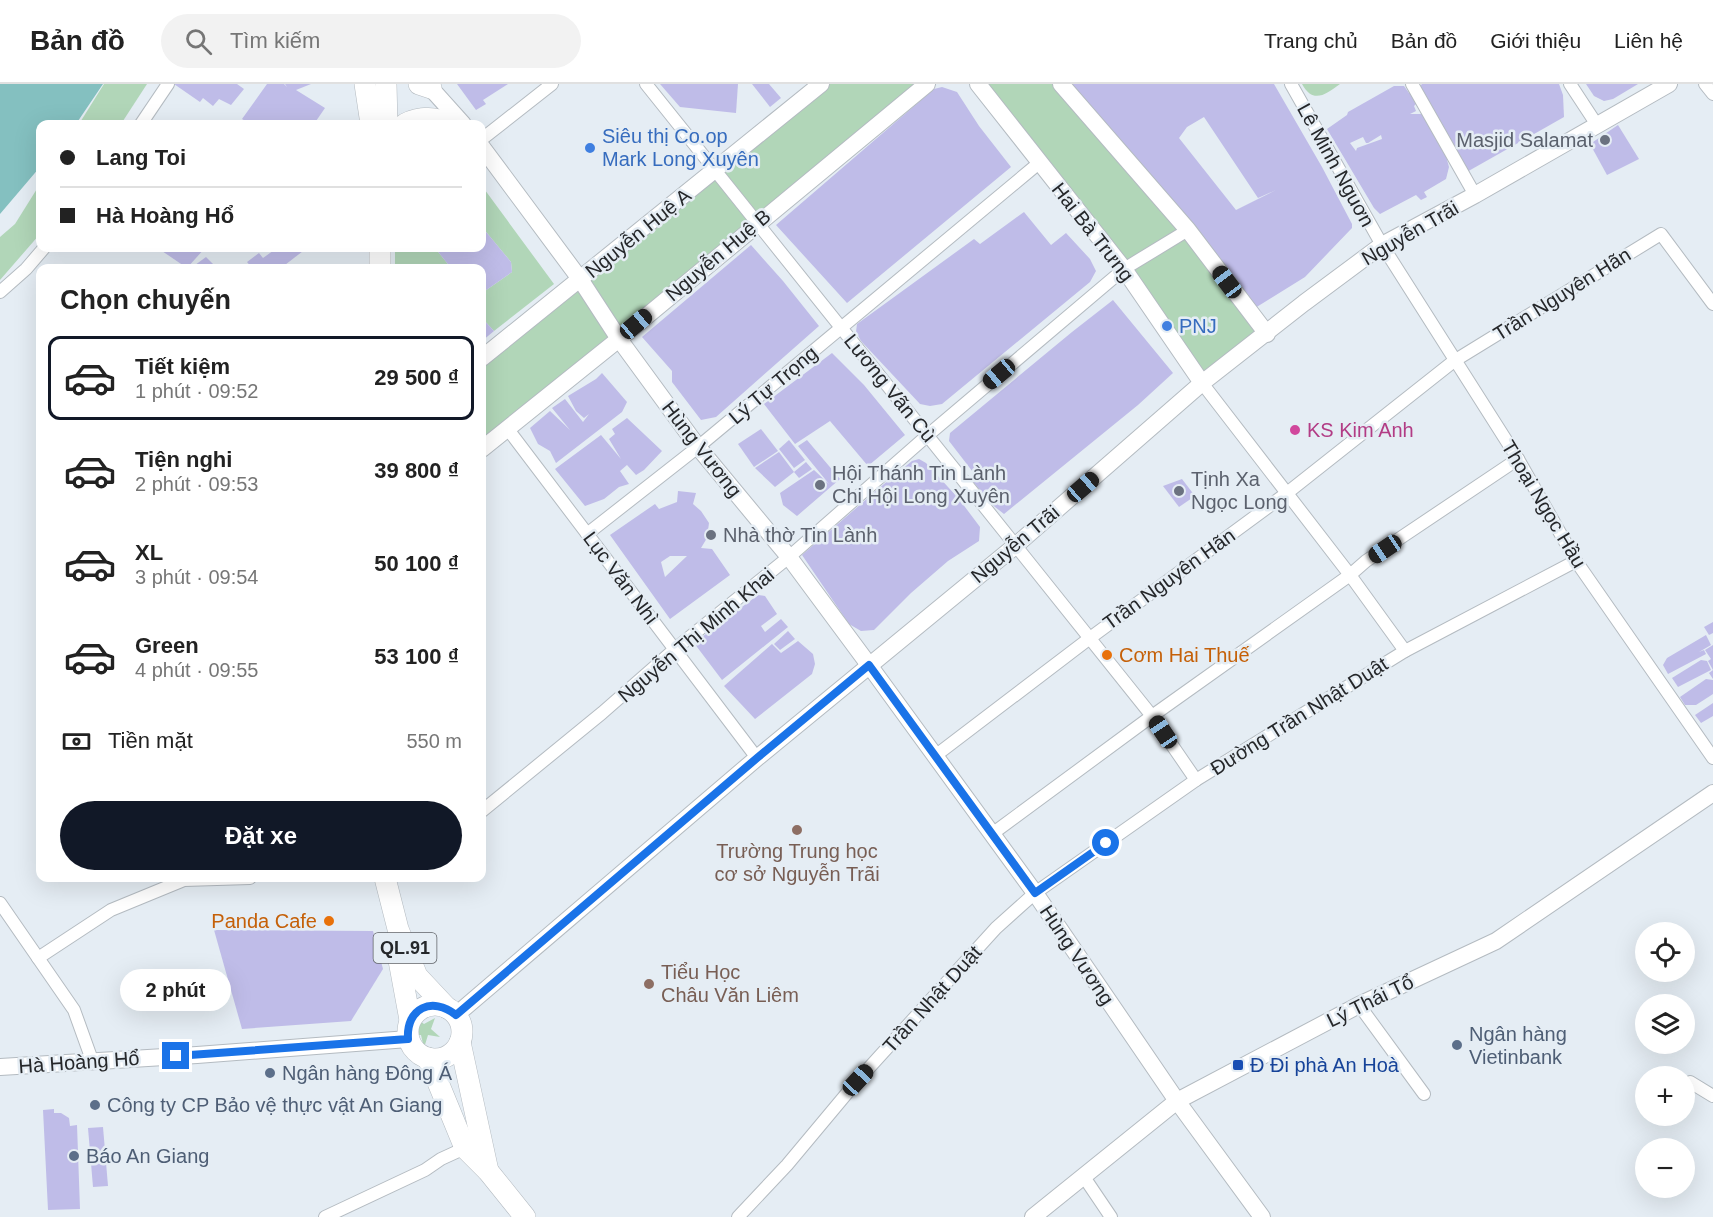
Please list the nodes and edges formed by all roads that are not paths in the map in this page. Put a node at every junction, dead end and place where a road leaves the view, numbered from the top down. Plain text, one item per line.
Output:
1 (168, 84) edge
2 (365, 84) edge
3 (386, 84) edge
4 (552, 84) edge
5 (646, 84) edge
6 (821, 84) edge
7 (927, 84) edge
8 (978, 84) edge
9 (1061, 84) edge
10 (1291, 84) edge
11 (1412, 84) edge
12 (1570, 84) edge
13 (1669, 84) edge
14 (1706, 84) edge
15 (426, 85) edge
16 (1713, 94) edge
17 (144, 120) edge
18 (370, 120) edge
19 (387, 120) edge
20 (413, 120) edge
21 (441, 120) edge
22 (459, 120) edge
23 (1597, 125) junction
24 (486, 136) edge
25 (486, 152) edge
26 (1040, 163) junction
27 (716, 170) junction
28 (1475, 195) junction
29 (757, 223) junction
30 (1188, 230) junction
31 (1382, 245) junction
32 (41, 252) edge
33 (1124, 269) junction
34 (580, 279) junction
35 (0, 292) edge
36 (1713, 304) edge
37 (842, 327) junction
38 (1267, 334) junction
39 (619, 339) junction
40 (486, 355) edge
41 (1454, 361) junction
42 (1202, 383) junction
43 (507, 428) junction
44 (928, 435) junction
45 (486, 446) edge
46 (698, 447) junction
47 (1518, 459) junction
48 (1287, 493) junction
49 (587, 534) junction
50 (1015, 546) junction
51 (789, 557) junction
52 (1576, 561) junction
53 (1350, 575) junction
54 (1090, 638) junction
55 (675, 649) junction
56 (1404, 651) junction
57 (869, 665) junction
58 (1152, 716) junction
59 (935, 756) junction
60 (757, 758) junction
61 (1713, 758) edge
62 (1196, 780) junction
63 (1713, 793) edge
64 (486, 808) edge
65 (992, 834) junction
66 (179, 882) edge
67 (385, 882) edge
68 (385, 882) edge
69 (1035, 893) junction
70 (0, 903) edge
71 (38, 958) junction
72 (1359, 1005) junction
73 (452, 1012) junction
74 (409, 1030) junction
75 (460, 1042) junction
76 (428, 1058) junction
77 (92, 1060) junction
78 (0, 1066) edge
79 (1695, 1085) edge
80 (1424, 1094) dead end
81 (1713, 1096) edge
82 (1177, 1101) junction
83 (465, 1148) junction
84 (488, 1171) junction
85 (1084, 1177) junction
86 (325, 1217) edge
87 (525, 1217) edge
88 (738, 1217) edge
89 (1033, 1217) edge
90 (1111, 1217) edge
91 (1262, 1217) edge

1 - 17 street
2 - 18 highway
3 - 19 highway
4 - 24 street
5 - 27 street, Lương Vãn Cù
6 - 27 street, Nguyễn Huệ A
7 - 29 street, Nguyễn Huệ B
8 - 26 street, Hai Bà Trưng
9 - 30 street
10 - 31 street, Lê Minh Nguơn
11 - 28 street
12 - 23 street
13 - 23 street, Nguyễn Trãi
14 - 16 street
15 - 22 street
20 - 21 highway
23 - 28 street, Nguyễn Trãi
25 - 34 street, Hùng Vương
26 - 33 street, Hai Bà Trưng
26 - 37 street, Lý Tự Trọng
27 - 29 street, Lương Vãn Cù
27 - 34 street, Nguyễn Huệ A
28 - 31 street, Nguyễn Trãi
29 - 37 street, Lương Vãn Cù
29 - 39 street, Nguyễn Huệ B
30 - 33 street, Nguyễn Thị Minh Khai
30 - 38 street
31 - 38 street, Nguyễn Trãi
31 - 41 street, Thoại Ngọc Hầu
32 - 35 street
33 - 42 street, Hai Bà Trưng
33 - 44 street, Nguyễn Thị Minh Khai
34 - 39 street, Hùng Vương
34 - 40 street, Nguyễn Huệ A
36 - 41 street, Trần Nguyên Hãn
37 - 44 street, Lương Vãn Cù
37 - 46 street, Lý Tự Trọng
38 - 42 street, Nguyễn Trãi
39 - 43 street, Nguyễn Huệ B
39 - 46 street, Hùng Vương
41 - 47 street, Thoại Ngọc Hầu
41 - 48 street, Trần Nguyên Hãn
42 - 48 street
42 - 50 street, Nguyễn Trãi
43 - 45 street, Nguyễn Huệ B
43 - 49 street, Lục Văn Nhì
44 - 50 street, Lương Vãn Cù
44 - 51 street, Nguyễn Thị Minh Khai
46 - 49 street, Lý Tự Trọng
46 - 51 street, Hùng Vương
47 - 52 street, Thoại Ngọc Hầu
47 - 53 street
48 - 53 street
48 - 54 street, Trần Nguyên Hãn
49 - 55 street, Lục Văn Nhì
50 - 54 street, Lương Vãn Cù
50 - 57 street, Nguyễn Trãi
51 - 55 street, Nguyễn Thị Minh Khai
51 - 57 street, Hùng Vương
52 - 56 street, Đường Trần Nhật Duật
52 - 61 street, Thoại Ngọc Hầu
53 - 56 street
53 - 58 street
54 - 58 street, Lương Vãn Cù
54 - 59 street, Trần Nguyên Hãn
55 - 60 street, Lục Văn Nhì
55 - 64 street, Nguyễn Thị Minh Khai
56 - 62 street, Đường Trần Nhật Duật
57 - 59 street, Hùng Vương
57 - 60 street, Nguyễn Trãi
58 - 62 street, Lương Vãn Cù
58 - 65 street
59 - 65 street, Hùng Vương
60 - 73 street, Nguyễn Trãi
62 - 69 street, Đường Trần Nhật Duật
63 - 72 street, Lý Thái Tổ
65 - 69 street, Hùng Vương
66 - 71 street
67 - 73 highway, QL.91
68 - 74 highway, QL.91
69 - 82 street, Hùng Vương
69 - 88 street, Trần Nhật Duật
70 - 71 street
71 - 77 street
72 - 80 street
72 - 82 street, Lý Thái Tổ
73 - 74 highway
73 - 75 highway
74 - 76 highway
74 - 77 street, Hà Hoàng Hổ
75 - 76 highway
75 - 84 highway
76 - 83 highway
77 - 78 street, Hà Hoàng Hổ
79 - 81 street
82 - 85 street, Lý Thái Tổ
82 - 91 street, Hùng Vương
83 - 84 highway
83 - 86 street
84 - 87 highway
85 - 89 street, Lý Thái Tổ
85 - 90 street

